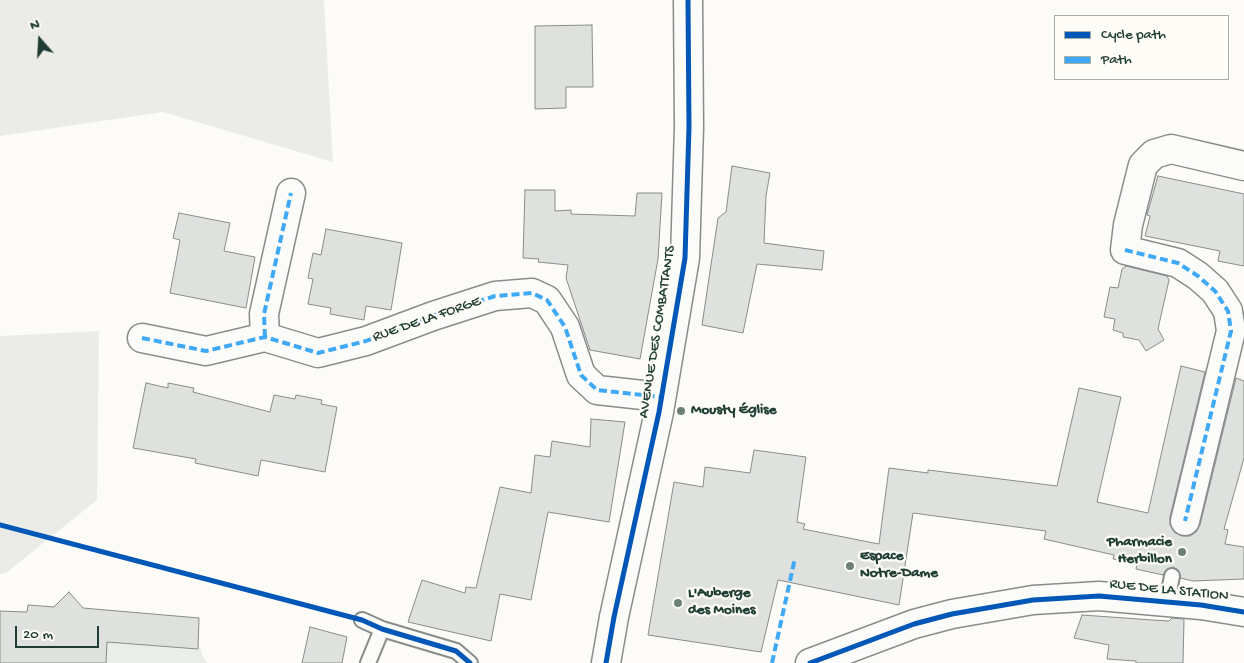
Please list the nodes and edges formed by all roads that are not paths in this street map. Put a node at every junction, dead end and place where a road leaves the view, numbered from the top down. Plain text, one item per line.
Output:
1 (688, 0) edge
2 (1244, 166) edge
3 (291, 193) dead end
4 (265, 337) junction
5 (142, 338) dead end
6 (661, 397) junction
7 (1185, 521) dead end
8 (1244, 612) edge
9 (362, 620) dead end
10 (382, 629) junction
11 (368, 663) edge
12 (470, 663) edge
13 (606, 663) edge
14 (810, 663) edge

1 - 6 street, AVENUE DES COMBATTANTS
2 - 7 street
3 - 4 street
4 - 5 street
4 - 6 street, RUE DE LA FORGE
6 - 13 street, AVENUE DES COMBATTANTS
8 - 14 street, RUE DE LA STATION
9 - 10 lane
10 - 11 lane
10 - 12 lane

